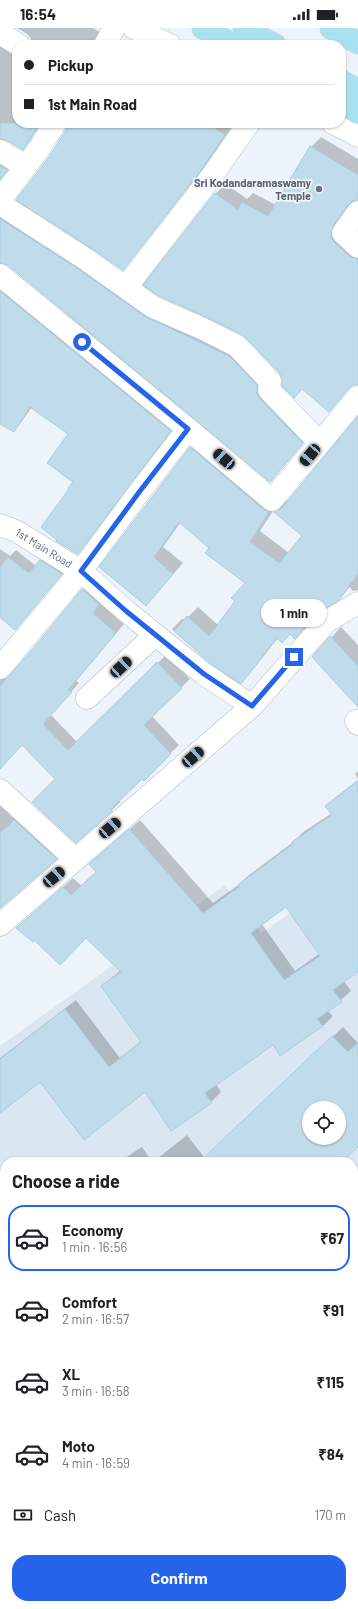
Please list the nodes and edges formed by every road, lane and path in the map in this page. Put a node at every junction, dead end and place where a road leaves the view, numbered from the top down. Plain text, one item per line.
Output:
1 (114, 28) edge
2 (134, 28) edge
3 (203, 28) edge
4 (244, 28) edge
5 (331, 28) edge
6 (0, 33) edge
7 (108, 40) edge
8 (159, 40) edge
9 (225, 40) edge
10 (266, 40) edge
11 (12, 41) edge
12 (358, 43) edge
13 (346, 84) edge
14 (358, 90) edge
15 (346, 106) edge
16 (358, 112) edge
17 (52, 128) edge
18 (245, 128) edge
19 (342, 128) edge
20 (358, 136) edge
21 (0, 151) edge
22 (26, 166) junction
23 (0, 200) edge
24 (0, 204) edge
25 (358, 212) edge
26 (358, 247) edge
27 (0, 275) edge
28 (126, 287) junction
29 (358, 397) edge
30 (188, 429) junction
31 (320, 443) junction
32 (0, 524) edge
33 (81, 571) junction
34 (358, 602) edge
35 (155, 635) junction
36 (0, 668) edge
37 (87, 698) dead end
38 (252, 706) junction
39 (0, 790) edge
40 (75, 859) junction
41 (0, 924) edge

1 - 7 street
2 - 8 street
3 - 9 highway
4 - 10 highway
5 - 12 highway
6 - 11 street
13 - 14 highway
15 - 16 highway
17 - 22 street
18 - 28 street
19 - 20 street
21 - 22 street
22 - 23 street
24 - 28 street
25 - 26 street
27 - 30 street
28 - 31 street
29 - 31 street
30 - 31 street
30 - 33 street
32 - 33 street, 1st Main Road
33 - 35 street, 1st Main Road
33 - 36 street
34 - 38 street
35 - 37 street
35 - 38 street, 1st Main Road
38 - 40 street
39 - 40 street
40 - 41 street

